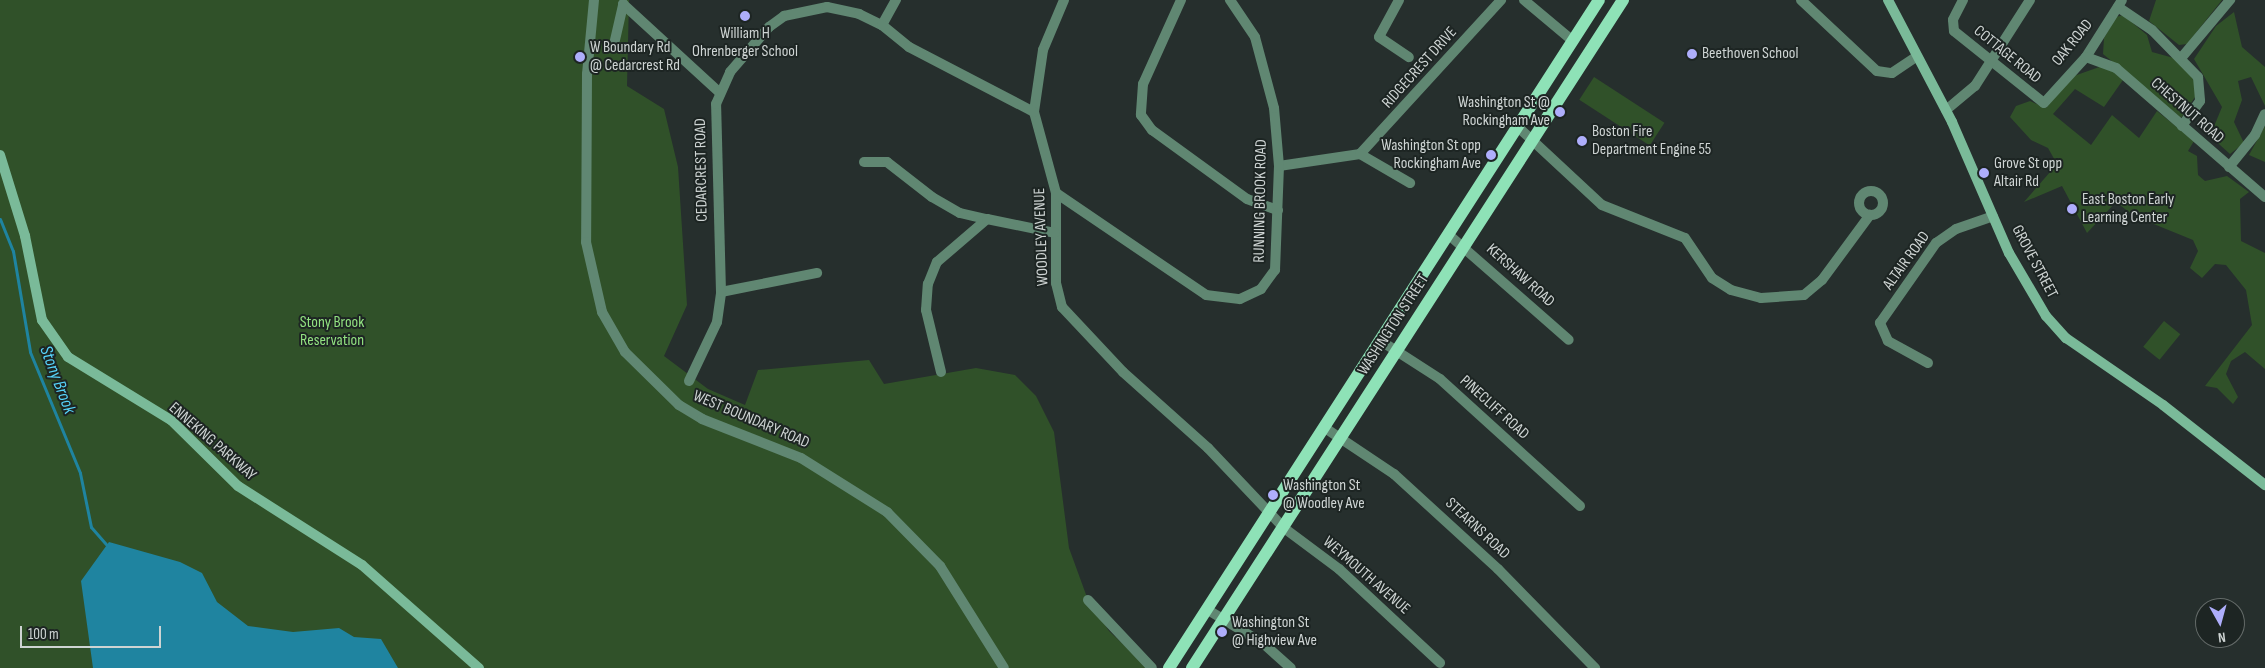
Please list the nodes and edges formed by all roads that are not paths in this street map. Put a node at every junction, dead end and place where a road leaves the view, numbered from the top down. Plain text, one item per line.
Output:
1 (594, 0) edge
2 (896, 0) edge
3 (1064, 0) edge
4 (1181, 0) edge
5 (1230, 0) edge
6 (1399, 0) edge
7 (1501, 0) edge
8 (1524, 0) edge
9 (1599, 0) edge
10 (1623, 0) edge
11 (1801, 0) edge
12 (1888, 0) edge
13 (1964, 0) edge
14 (2030, 0) edge
15 (2230, 0) edge
16 (2120, 3) edge
17 (882, 25) junction
18 (615, 40) dead end
19 (1573, 42) junction
20 (1408, 57) dead end
21 (1916, 57) junction
22 (2086, 57) junction
23 (2182, 57) junction
24 (1991, 64) junction
25 (719, 92) junction
26 (2044, 103) joint
27 (1946, 110) junction
28 (1034, 112) junction
29 (2265, 114) edge
30 (2182, 126) junction
31 (1519, 128) junction
32 (1534, 142) junction
33 (1360, 154) junction
34 (0, 155) edge
35 (864, 162) dead end
36 (1279, 166) junction
37 (2229, 167) junction
38 (1410, 183) dead end
39 (1056, 193) junction
40 (2265, 198) edge
41 (1278, 210) junction
42 (1870, 215) dead end
43 (1993, 216) junction
44 (986, 219) junction
45 (1055, 233) junction
46 (1450, 235) junction
47 (1466, 246) junction
48 (818, 273) dead end
49 (721, 292) junction
50 (1569, 340) dead end
51 (1381, 341) junction
52 (1398, 352) junction
53 (1928, 363) dead end
54 (941, 372) dead end
55 (689, 381) dead end
56 (1325, 428) junction
57 (1341, 439) junction
58 (2265, 485) edge
59 (1580, 506) dead end
60 (1272, 512) junction
61 (1284, 528) junction
62 (1088, 600) dead end
63 (1208, 610) junction
64 (1223, 618) junction
65 (1440, 663) dead end
66 (479, 668) edge
67 (1004, 668) edge
68 (1152, 668) edge
69 (1169, 668) edge
70 (1192, 668) edge
71 (1291, 668) edge
72 (1595, 668) edge

1 - 67 street, WEST BOUNDARY ROAD
2 - 17 street
3 - 28 street, WOODLEY AVENUE
4 - 41 street
5 - 36 street, RUNNING BROOK ROAD
6 - 20 street
7 - 33 street, RIDGECREST DRIVE
8 - 19 street
9 - 19 main road, WASHINGTON STREET
10 - 32 main road, WASHINGTON STREET
11 - 21 street
12 - 21 main road, GROVE STREET
13 - 24 street, COTTAGE ROAD
14 - 24 street
15 - 23 street
16 - 22 street, OAK ROAD
16 - 23 street
17 - 25 street, CEDARCREST ROAD
17 - 28 street, CEDARCREST ROAD
18 - 25 street
19 - 31 main road, WASHINGTON STREET
21 - 27 main road, GROVE STREET
22 - 26 street, OAK ROAD
22 - 30 street, CHESTNUT ROAD
23 - 30 street
24 - 26 street, COTTAGE ROAD
24 - 27 street
25 - 49 street, CEDARCREST ROAD
27 - 43 main road, GROVE STREET
28 - 39 street, WOODLEY AVENUE
29 - 37 street
30 - 37 street, CHESTNUT ROAD
31 - 32 street
31 - 46 main road, WASHINGTON STREET
32 - 42 street
32 - 47 main road, WASHINGTON STREET
33 - 36 street
33 - 38 street
34 - 66 main road, ENNEKING PARKWAY
35 - 44 street
36 - 41 street, RUNNING BROOK ROAD
37 - 40 street, CHESTNUT ROAD
39 - 41 street, RUNNING BROOK ROAD
39 - 45 street, WOODLEY AVENUE
43 - 53 street, ALTAIR ROAD
43 - 58 main road, GROVE STREET
44 - 45 street
44 - 54 street
45 - 60 street, WOODLEY AVENUE
46 - 47 street, KERSHAW ROAD
46 - 51 main road, WASHINGTON STREET
47 - 50 street, KERSHAW ROAD
47 - 52 main road, WASHINGTON STREET
48 - 49 street
49 - 55 street, CEDARCREST ROAD
51 - 52 street, PINECLIFF ROAD
51 - 56 main road, WASHINGTON STREET
52 - 57 main road, WASHINGTON STREET
52 - 59 street, PINECLIFF ROAD
56 - 57 street, STEARNS ROAD
56 - 60 main road, WASHINGTON STREET
57 - 61 main road, WASHINGTON STREET
57 - 72 street, STEARNS ROAD
60 - 61 street, WEYMOUTH AVENUE
60 - 63 main road, WASHINGTON STREET
61 - 64 main road, WASHINGTON STREET
61 - 65 street, WEYMOUTH AVENUE
62 - 68 street
63 - 64 street
63 - 69 main road, WASHINGTON STREET
64 - 70 main road, WASHINGTON STREET
64 - 71 street

